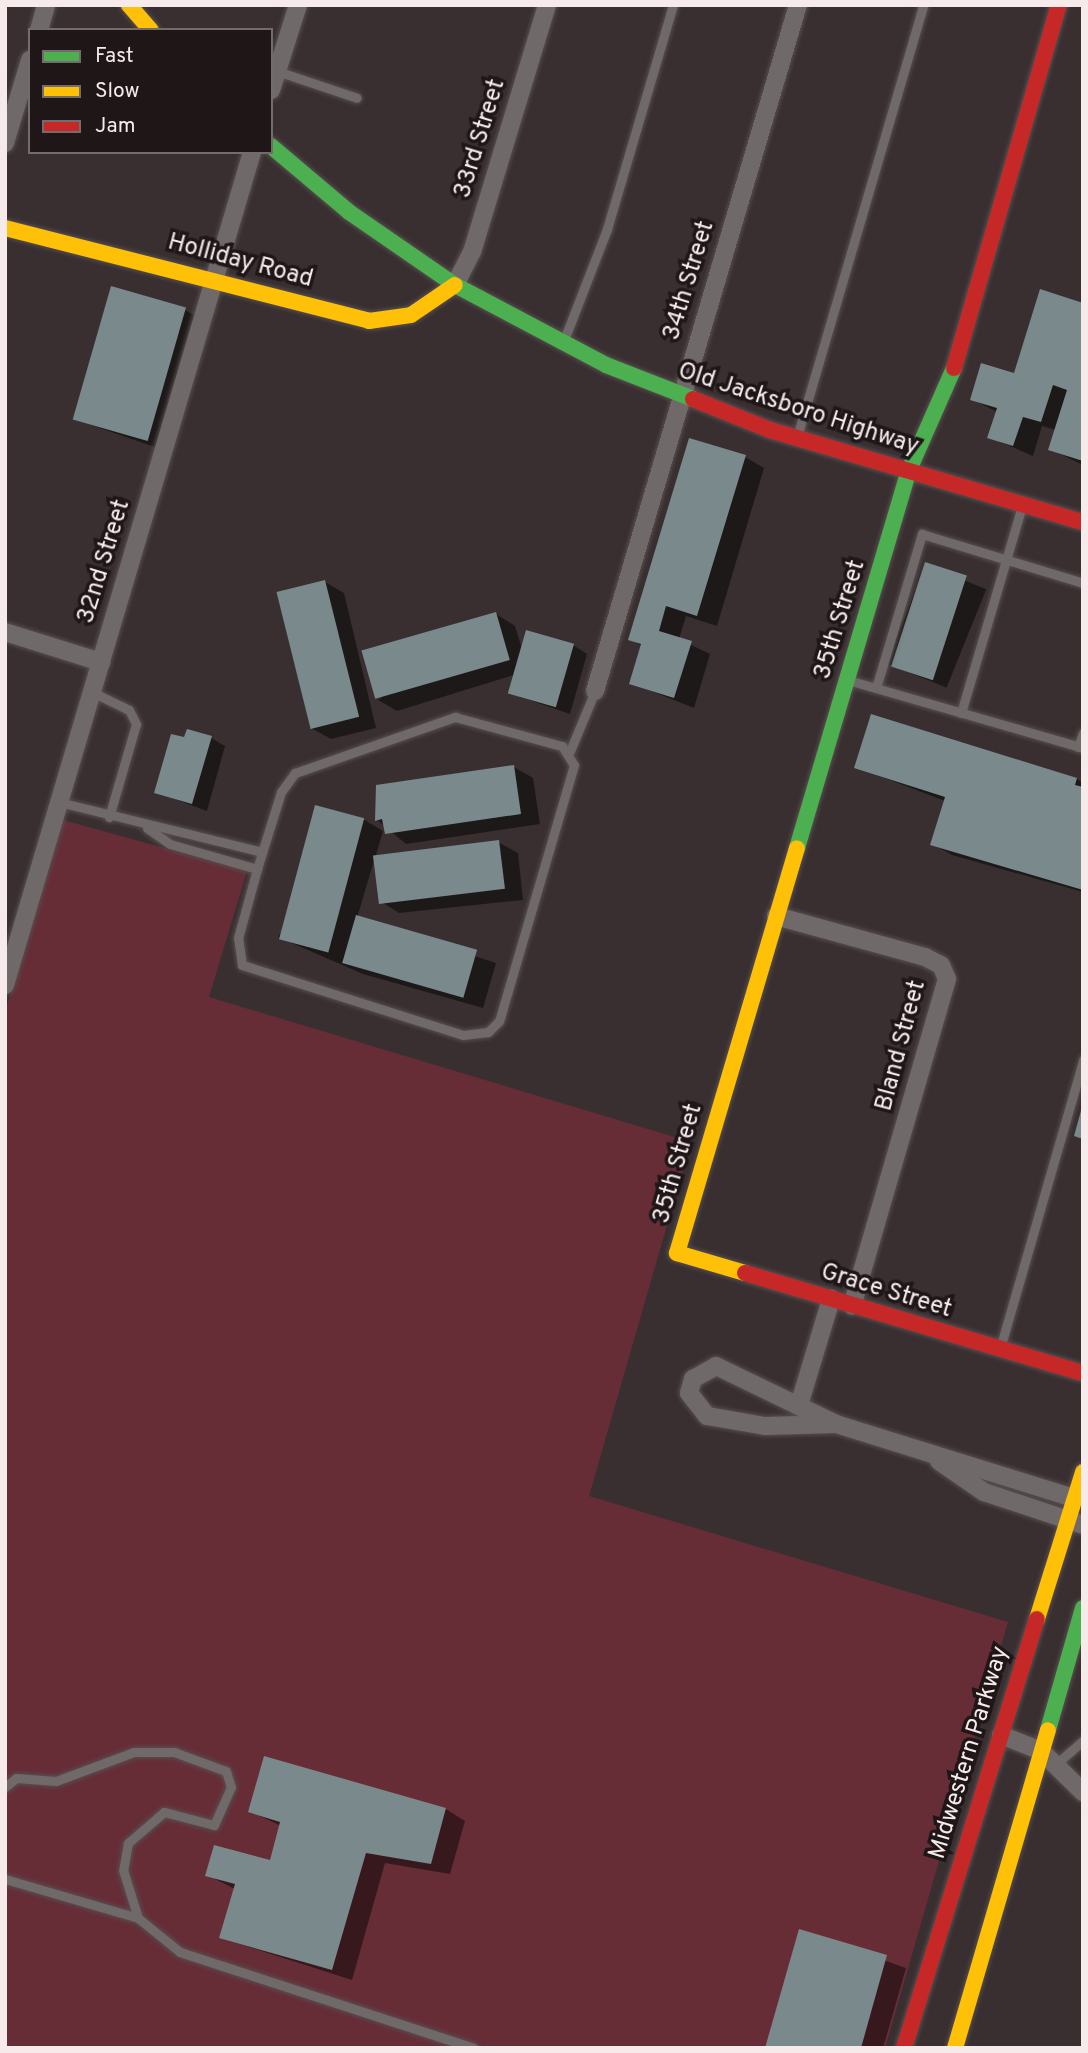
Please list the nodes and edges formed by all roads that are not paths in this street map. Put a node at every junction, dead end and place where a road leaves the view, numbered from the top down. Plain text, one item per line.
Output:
1 (46, 5) edge
2 (129, 5) edge
3 (298, 5) edge
4 (547, 5) edge
5 (673, 5) edge
6 (798, 5) edge
7 (923, 5) edge
8 (1059, 5) edge
9 (40, 28) edge
10 (148, 28) edge
11 (28, 67) edge
12 (277, 71) junction
13 (273, 84) edge
14 (357, 98) dead end
15 (5, 143) edge
16 (273, 148) edge
17 (251, 154) edge
18 (5, 228) edge
19 (215, 278) junction
20 (455, 285) junction
21 (563, 345) junction
22 (681, 398) junction
23 (797, 438) junction
24 (909, 470) junction
25 (1023, 504) junction
26 (1083, 522) edge
27 (1006, 560) junction
28 (1083, 583) edge
29 (5, 632) edge
30 (101, 662) junction
31 (846, 680) junction
32 (876, 688) junction
33 (595, 691) joint
34 (92, 692) junction
35 (961, 713) junction
36 (1083, 733) edge
37 (1081, 748) edge
38 (570, 751) junction
39 (59, 802) junction
40 (110, 817) junction
41 (147, 828) junction
42 (226, 842) junction
43 (262, 852) junction
44 (221, 858) junction
45 (257, 869) junction
46 (776, 916) junction
47 (5, 985) edge
48 (1083, 1060) edge
49 (677, 1253) joint
50 (831, 1299) junction
51 (852, 1306) junction
52 (999, 1350) junction
53 (1083, 1373) edge
54 (800, 1402) junction
55 (836, 1424) junction
56 (927, 1453) junction
57 (1083, 1472) edge
58 (1071, 1497) junction
59 (1063, 1520) junction
60 (1083, 1525) edge
61 (1083, 1608) edge
62 (1075, 1659) edge
63 (1000, 1735) junction
64 (1083, 1741) edge
65 (1041, 1751) junction
66 (1054, 1765) junction
67 (5, 1787) edge
68 (1083, 1793) edge
69 (5, 1879) edge
70 (138, 1918) junction
71 (474, 2048) edge
72 (904, 2048) edge
73 (955, 2048) edge

1 - 9 street
2 - 10 street
3 - 12 street
4 - 20 street, 33rd Street
5 - 21 lane
6 - 22 street, 34th Street
7 - 23 lane
8 - 24 street, 35th Street
11 - 15 street
12 - 13 street
12 - 14 lane
16 - 20 street, Old Jacksboro Highway
17 - 19 street, 32nd Street
18 - 19 street, Holliday Road
19 - 20 street, Holliday Road
19 - 30 street, 32nd Street
20 - 21 street, Old Jacksboro Highway
21 - 22 street, Old Jacksboro Highway
22 - 23 street, Old Jacksboro Highway
22 - 33 street, 34th Street
23 - 24 street, Old Jacksboro Highway
24 - 25 street, Old Jacksboro Highway
24 - 31 street, 35th Street
25 - 26 street, Old Jacksboro Highway
25 - 27 lane
27 - 28 lane
27 - 32 lane
27 - 35 lane
29 - 30 street
30 - 34 street, 32nd Street
31 - 32 lane
31 - 46 street, 35th Street
32 - 35 lane
33 - 38 lane
34 - 39 street, 32nd Street
34 - 40 lane
35 - 37 lane
36 - 37 lane
38 - 43 lane
38 - 45 lane
39 - 40 lane
39 - 47 street, 32nd Street
40 - 41 lane
41 - 42 lane
41 - 44 lane
42 - 43 lane
42 - 44 lane
43 - 45 lane
44 - 45 lane
46 - 49 street, 35th Street
46 - 51 street, Bland Street
48 - 52 lane
49 - 50 street, Grace Street
50 - 51 street, Grace Street
50 - 54 street
51 - 52 street, Grace Street
52 - 53 street, Grace Street
54 - 55 street
54 - 55 street
55 - 56 street
56 - 58 street
56 - 59 street
57 - 58 street, Midwestern Parkway
58 - 59 street, Midwestern Parkway
59 - 60 street
59 - 63 street, Midwestern Parkway
61 - 62 street
62 - 65 street
63 - 65 street
63 - 72 street, Midwestern Parkway
64 - 66 lane
65 - 66 street
65 - 73 street
66 - 68 street
67 - 70 lane
69 - 70 lane
70 - 71 lane

